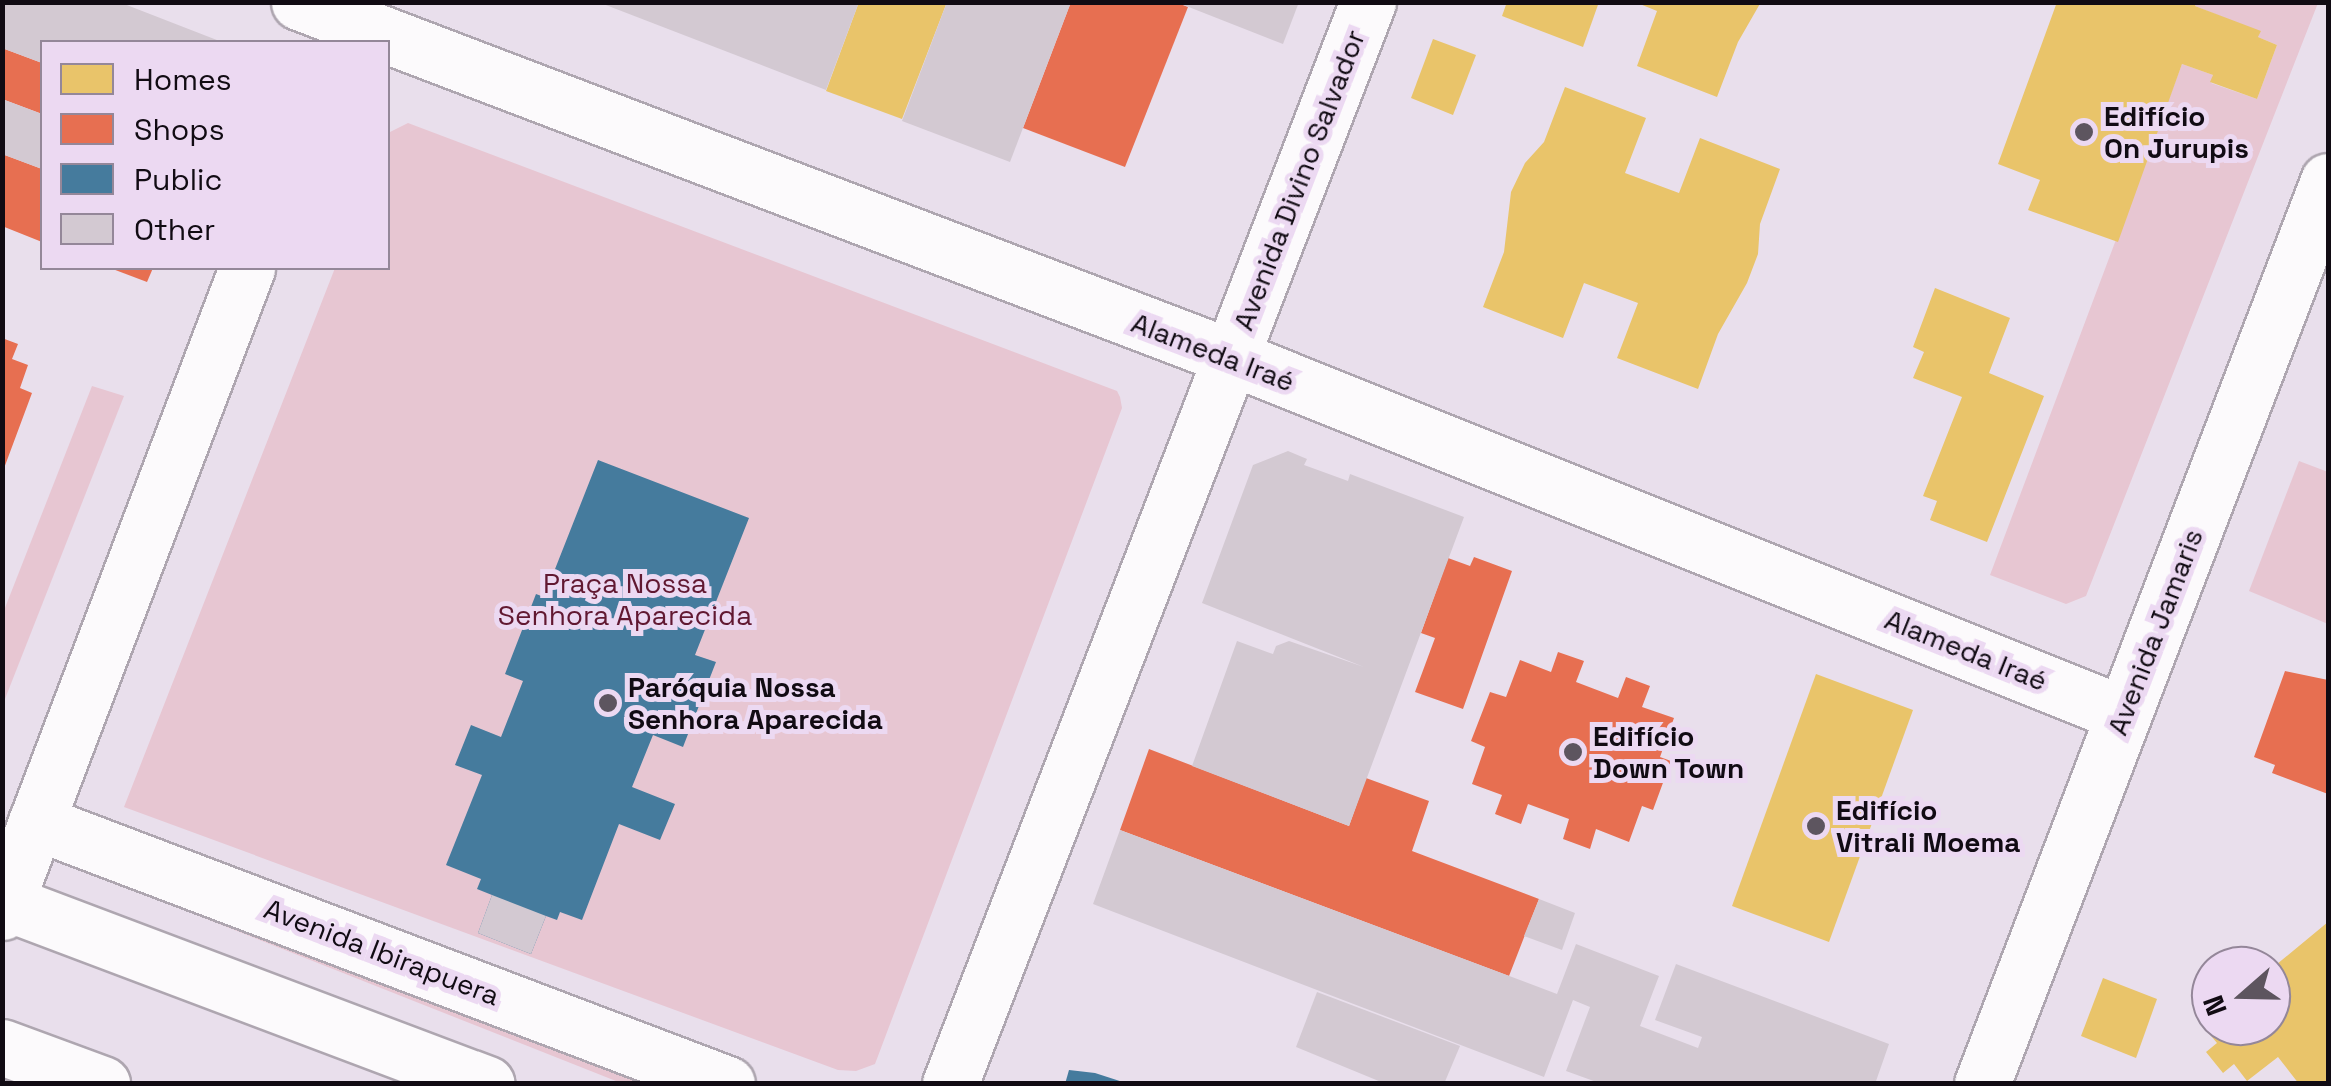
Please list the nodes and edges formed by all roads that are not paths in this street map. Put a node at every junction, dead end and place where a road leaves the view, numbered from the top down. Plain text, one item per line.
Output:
1 (1368, 2) edge
2 (330, 17) edge
3 (2328, 181) edge
4 (246, 270) edge
5 (1231, 357) junction
6 (2123, 714) junction
7 (36, 822) junction
8 (4, 905) edge
9 (2, 1047) edge
10 (102, 1084) edge
11 (486, 1084) edge
12 (728, 1084) edge
13 (950, 1084) edge
14 (1982, 1084) edge

1 - 5 street, Avenida Divino Salvador
2 - 5 street, Alameda Iraé
3 - 6 street, Avenida Jamaris
4 - 7 street
5 - 6 street, Alameda Iraé
5 - 13 street
6 - 14 street, Avenida Jamaris
7 - 8 street
7 - 12 street, Avenida Ibirapuera
8 - 11 street
9 - 10 street

